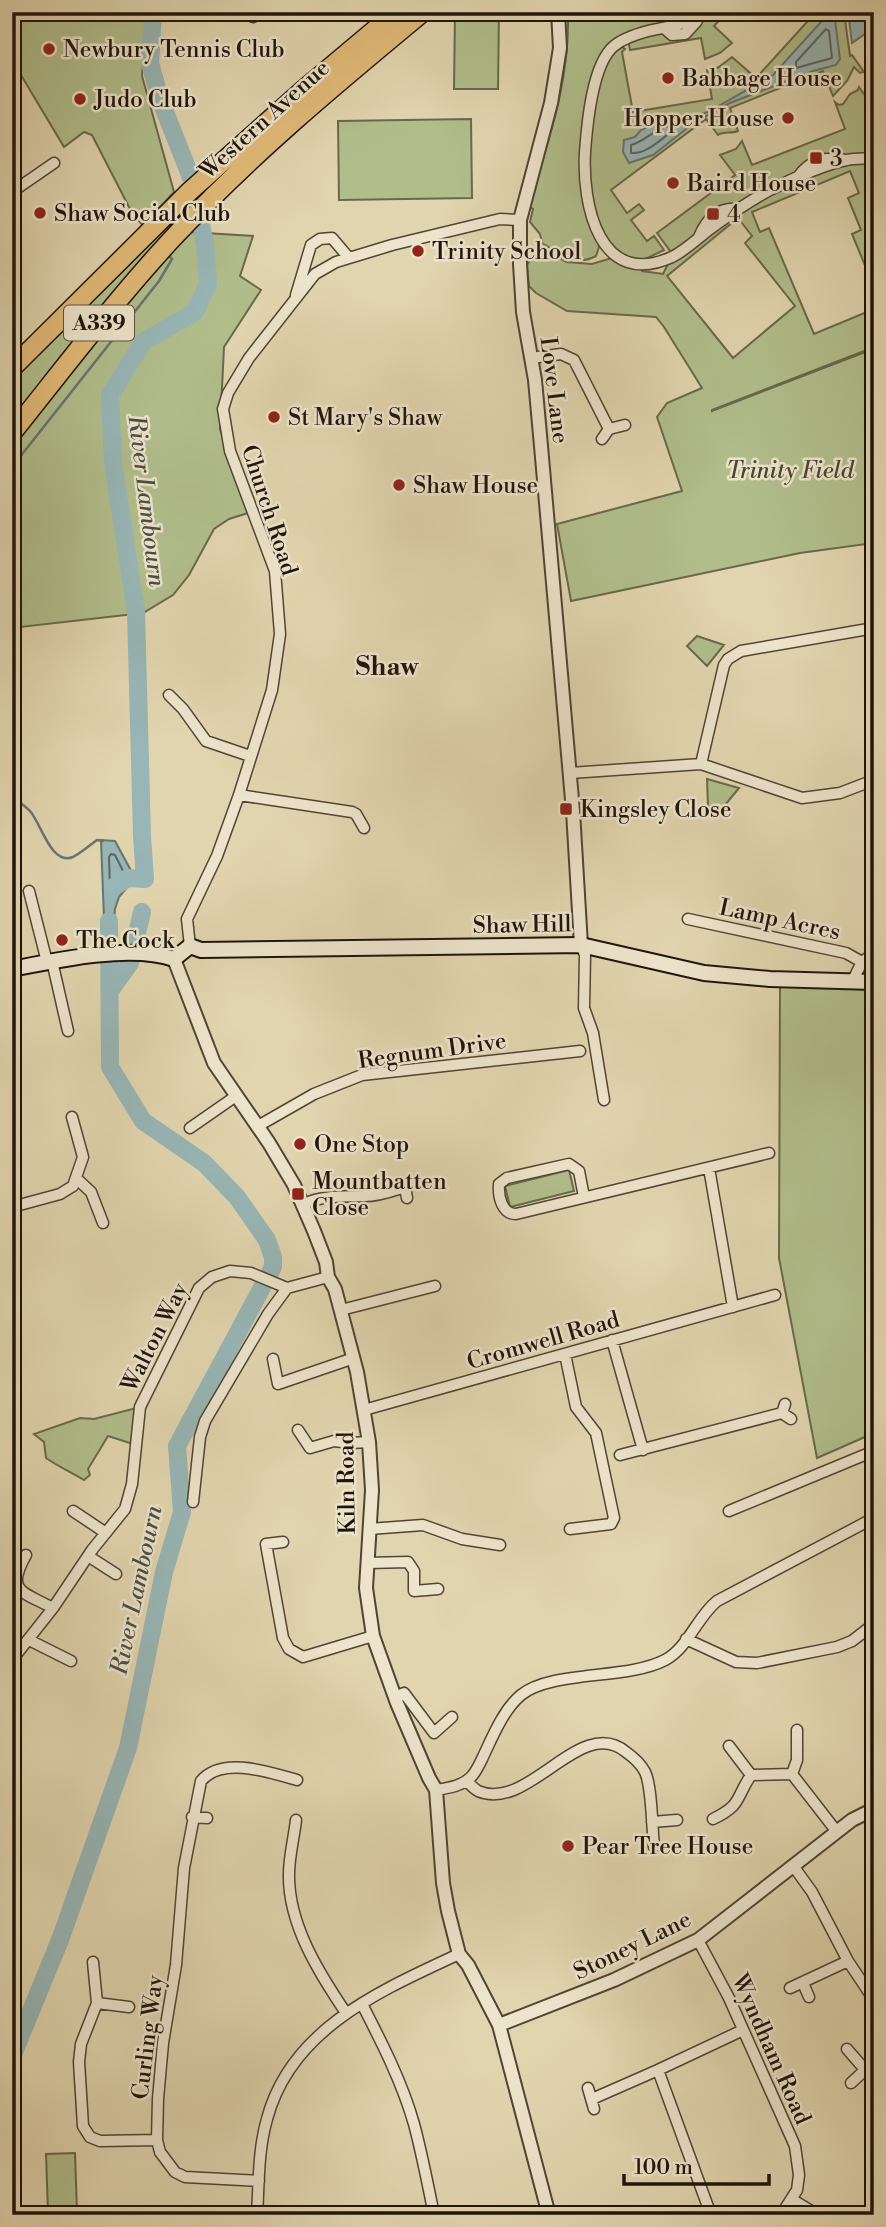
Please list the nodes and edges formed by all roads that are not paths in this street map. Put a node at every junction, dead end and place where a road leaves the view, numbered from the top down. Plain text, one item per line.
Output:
1 (396, 12) edge
2 (423, 12) edge
3 (558, 12) edge
4 (704, 15) edge
5 (874, 158) edge
6 (54, 163) dead end
7 (12, 192) edge
8 (520, 220) junction
9 (349, 258) junction
10 (293, 303) junction
11 (531, 358) junction
12 (12, 368) edge
13 (625, 425) dead end
14 (609, 429) junction
15 (12, 433) edge
16 (602, 439) dead end
17 (874, 628) edge
18 (169, 695) dead end
19 (250, 757) junction
20 (701, 764) junction
21 (570, 773) junction
22 (874, 780) edge
23 (239, 795) junction
24 (364, 828) dead end
25 (29, 891) dead end
26 (688, 919) dead end
27 (581, 945) junction
28 (190, 946) junction
29 (874, 953) edge
30 (174, 959) junction
31 (50, 961) junction
32 (862, 962) junction
33 (12, 969) edge
34 (853, 980) junction
35 (874, 982) edge
36 (68, 1031) dead end
37 (580, 1051) dead end
38 (236, 1096) junction
39 (604, 1100) dead end
40 (72, 1118) dead end
41 (258, 1126) junction
42 (190, 1128) dead end
43 (769, 1153) dead end
44 (709, 1168) junction
45 (77, 1180) junction
46 (584, 1197) junction
47 (407, 1198) dead end
48 (303, 1204) junction
49 (12, 1207) edge
50 (103, 1223) dead end
51 (328, 1278) junction
52 (435, 1286) dead end
53 (284, 1287) junction
54 (775, 1295) dead end
55 (733, 1307) junction
56 (341, 1310) junction
57 (612, 1340) junction
58 (565, 1354) junction
59 (354, 1358) junction
60 (272, 1359) dead end
61 (364, 1410) junction
62 (786, 1412) dead end
63 (298, 1430) dead end
64 (369, 1442) junction
65 (643, 1450) junction
66 (874, 1451) edge
67 (620, 1455) dead end
68 (193, 1502) dead end
69 (73, 1511) dead end
70 (729, 1511) dead end
71 (874, 1518) edge
72 (369, 1529) junction
73 (570, 1530) dead end
74 (106, 1533) junction
75 (283, 1542) dead end
76 (500, 1545) dead end
77 (26, 1555) dead end
78 (88, 1556) junction
79 (367, 1563) junction
80 (116, 1574) dead end
81 (438, 1589) dead end
82 (53, 1608) junction
83 (874, 1624) edge
84 (373, 1636) junction
85 (686, 1639) junction
86 (29, 1640) junction
87 (12, 1660) edge
88 (71, 1661) dead end
89 (395, 1697) junction
90 (452, 1717) dead end
91 (797, 1730) dead end
92 (729, 1746) dead end
93 (792, 1774) junction
94 (751, 1775) junction
95 (297, 1780) dead end
96 (466, 1781) junction
97 (436, 1790) junction
98 (874, 1809) edge
99 (192, 1817) junction
100 (206, 1818) dead end
101 (713, 1819) dead end
102 (296, 1820) dead end
103 (677, 1820) dead end
104 (652, 1822) junction
105 (837, 1832) junction
106 (654, 1847) dead end
107 (794, 1867) junction
108 (698, 1940) junction
109 (459, 1954) junction
110 (848, 1961) junction
111 (93, 1962) dead end
112 (803, 1983) junction
113 (790, 1988) dead end
114 (809, 1997) dead end
115 (874, 2000) edge
116 (97, 2003) junction
117 (362, 2004) junction
118 (128, 2007) dead end
119 (346, 2013) junction
120 (499, 2025) junction
121 (743, 2031) junction
122 (847, 2049) dead end
123 (658, 2070) junction
124 (865, 2070) junction
125 (874, 2080) edge
126 (851, 2082) dead end
127 (588, 2088) dead end
128 (157, 2140) junction
129 (259, 2181) junction
130 (793, 2200) junction
131 (257, 2215) edge
132 (434, 2215) edge
133 (549, 2215) edge
134 (711, 2215) edge
135 (781, 2215) edge
136 (818, 2215) edge

1 - 12 highway, Western Avenue / A339
2 - 15 highway, Western Avenue / A339
3 - 8 street, Love Lane
4 - 5 street
6 - 7 street
8 - 9 street, Church Road
8 - 11 street, Love Lane
9 - 10 street, Church Road
9 - 10 street, Church Road
10 - 19 street, Church Road
11 - 14 street
11 - 21 street, Love Lane
13 - 14 street
14 - 16 street
17 - 20 street
18 - 19 street
19 - 23 street, Church Road
20 - 21 street
20 - 22 street
21 - 27 street, Love Lane
23 - 24 street
23 - 28 street, Church Road
25 - 31 street
26 - 32 street, Lamp Acres
27 - 28 main road, Shaw Hill
27 - 34 main road, Shaw Hill
27 - 39 street
28 - 30 main road
29 - 32 street, Lamp Acres
30 - 31 main road
30 - 38 street, Kiln Road
31 - 33 main road
31 - 36 street
32 - 34 street, Lamp Acres
34 - 35 main road, Shaw Hill
37 - 41 street, Regnum Drive
38 - 41 street, Kiln Road
38 - 42 street
40 - 45 street
41 - 48 street, Kiln Road
43 - 44 street
44 - 46 street
44 - 55 street
45 - 49 street
45 - 50 street
46 - 46 street
47 - 48 street
48 - 51 street, Kiln Road
51 - 53 street
51 - 56 street, Kiln Road
52 - 56 street
53 - 68 street
53 - 74 street, Walton Way
54 - 55 street, Cromwell Road
55 - 57 street, Cromwell Road
56 - 59 street, Kiln Road
57 - 58 street, Cromwell Road
57 - 65 street
58 - 61 street, Cromwell Road
58 - 73 street
59 - 60 street
59 - 61 street, Kiln Road
61 - 64 street, Kiln Road
62 - 65 street
63 - 64 street
64 - 72 street, Kiln Road
65 - 67 street
66 - 70 street
69 - 74 street
71 - 85 street
72 - 76 street
72 - 79 street, Kiln Road
74 - 78 street, Walton Way
75 - 84 street
77 - 82 street
78 - 80 street
78 - 82 street, Walton Way
79 - 81 street
79 - 84 street, Kiln Road
82 - 86 street, Walton Way
83 - 85 street
84 - 89 street, Kiln Road
85 - 96 street
86 - 87 street, Walton Way
86 - 88 street
89 - 90 street
89 - 97 street, Kiln Road
91 - 93 street
92 - 94 street
93 - 94 street
93 - 105 street
94 - 101 street
95 - 99 street, Curling Way
96 - 97 street
96 - 104 street
97 - 109 street, Kiln Road
98 - 105 street, Stoney Lane
99 - 100 street
99 - 128 street, Curling Way
102 - 119 street
103 - 104 street
104 - 106 street
105 - 107 street, Stoney Lane
107 - 108 street, Stoney Lane
107 - 110 street
108 - 120 street, Stoney Lane
108 - 121 street, Wyndham Road
109 - 117 street
109 - 120 street, Kiln Road
110 - 112 street
110 - 115 street
111 - 116 street
112 - 113 street
112 - 114 street
116 - 118 street
116 - 128 street
117 - 119 street
117 - 132 street
119 - 129 street
120 - 133 street, Kiln Road
121 - 123 street
121 - 130 street, Wyndham Road
122 - 124 street
123 - 127 street
123 - 134 street
124 - 125 street
124 - 126 street
128 - 129 street
129 - 131 street
130 - 135 street
130 - 136 street

